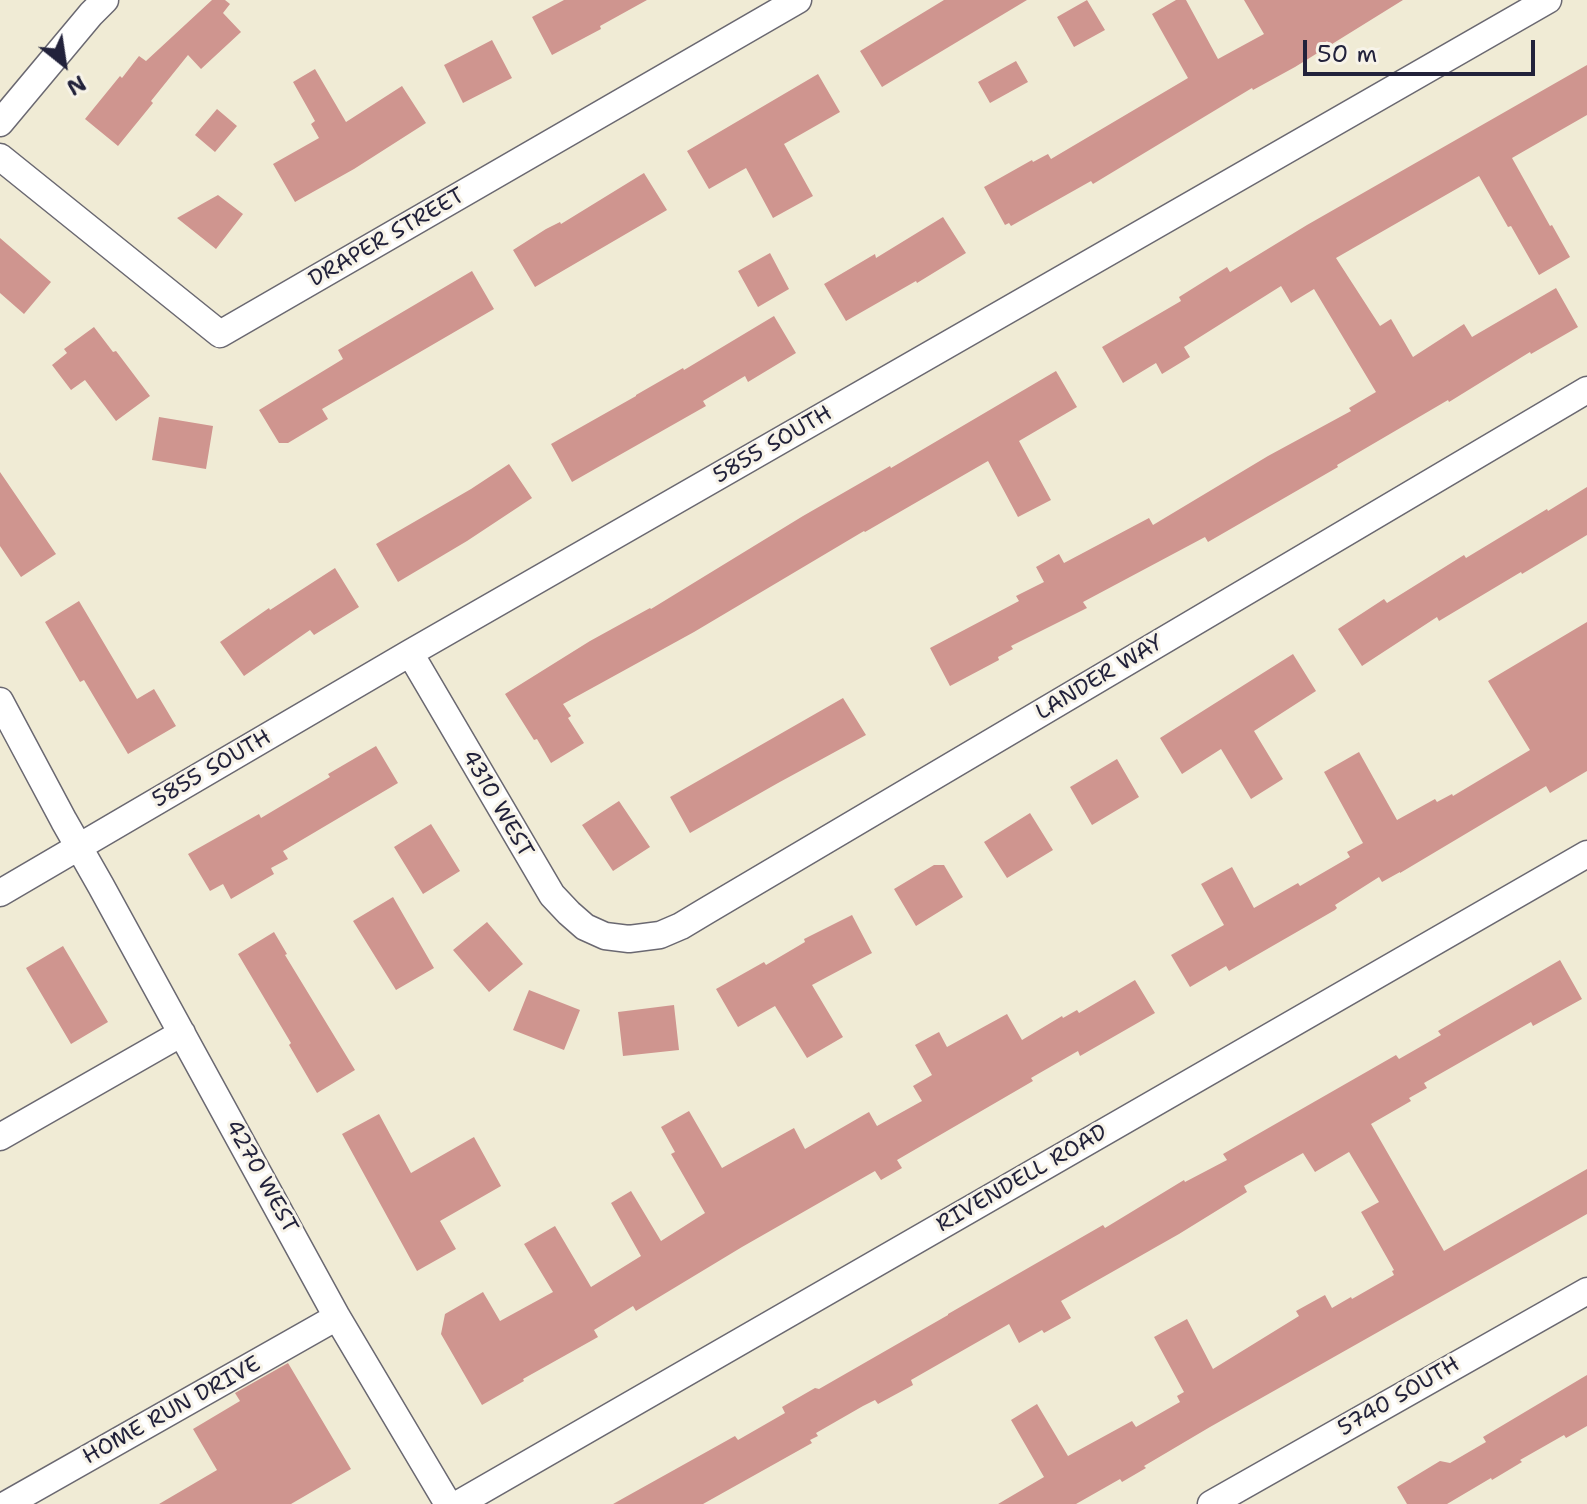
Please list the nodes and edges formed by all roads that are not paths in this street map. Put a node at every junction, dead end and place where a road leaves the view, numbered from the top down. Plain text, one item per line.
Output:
1 (105, 0) edge
2 (798, 0) edge
3 (1548, 0) edge
4 (0, 123) edge
5 (0, 157) edge
6 (1587, 390) edge
7 (410, 653) junction
8 (0, 701) edge
9 (79, 847) junction
10 (1587, 854) edge
11 (0, 893) edge
12 (605, 936) joint
13 (182, 1033) junction
14 (0, 1137) edge
15 (1587, 1291) edge
16 (337, 1317) junction
17 (7, 1504) edge
18 (448, 1504) edge
19 (458, 1504) edge
20 (1211, 1504) edge

1 - 4 street
2 - 5 street, DRAPER STREET
3 - 7 street, 5855 SOUTH
6 - 12 street, LANDER WAY
7 - 9 street, 5855 SOUTH
7 - 12 street, 4310 WEST
8 - 9 street, 4270 WEST
9 - 11 street, 5855 SOUTH
9 - 13 street, 4270 WEST
10 - 19 street, RIVENDELL ROAD
13 - 14 street
13 - 16 street, 4270 WEST
15 - 20 street, 5740 SOUTH
16 - 17 street, HOME RUN DRIVE
16 - 18 street, 4270 WEST

